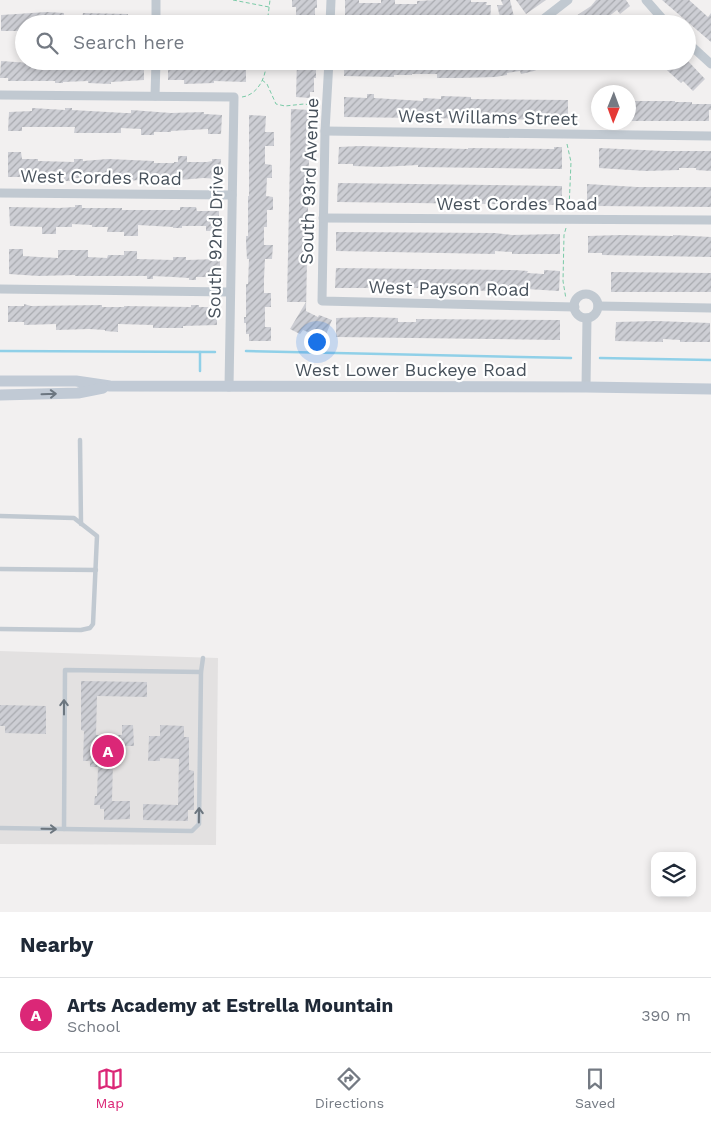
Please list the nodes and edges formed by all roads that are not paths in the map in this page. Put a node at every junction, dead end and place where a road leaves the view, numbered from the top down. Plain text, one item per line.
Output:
1 (156, 0) edge
2 (331, 0) edge
3 (568, 0) edge
4 (646, 0) edge
5 (156, 15) edge
6 (330, 15) edge
7 (549, 15) edge
8 (659, 15) edge
9 (696, 50) edge
10 (711, 64) edge
11 (156, 70) edge
12 (329, 70) edge
13 (0, 95) edge
14 (155, 96) junction
15 (325, 131) junction
16 (711, 136) edge
17 (0, 192) edge
18 (232, 195) junction
19 (323, 218) junction
20 (711, 220) edge
21 (0, 289) edge
22 (230, 292) junction
23 (322, 301) joint
24 (598, 306) junction
25 (570, 307) junction
26 (711, 308) edge
27 (587, 318) junction
28 (0, 381) edge
29 (110, 386) junction
30 (229, 387) junction
31 (586, 387) junction
32 (711, 389) edge
33 (0, 396) edge
34 (80, 440) dead end
35 (0, 516) edge
36 (81, 524) junction
37 (0, 569) edge
38 (96, 570) junction
39 (0, 629) edge
40 (203, 658) dead end
41 (200, 672) junction
42 (0, 828) edge
43 (64, 829) junction

1 - 5 street
2 - 6 street
3 - 7 street
4 - 8 street
9 - 10 street
11 - 14 street
12 - 15 street, South 93rd Avenue
13 - 14 street
14 - 18 street, South 92nd Drive
15 - 16 street, West Willams Street
15 - 19 street, South 93rd Avenue
17 - 18 street, West Cordes Road
18 - 22 street, South 92nd Drive
19 - 20 street, West Cordes Road
19 - 23 street, South 93rd Avenue
21 - 22 street
22 - 30 street, South 92nd Drive
23 - 25 street, West Payson Road
24 - 25 street
24 - 26 street
24 - 27 street
25 - 27 street
27 - 31 street
28 - 29 main road, West Lower Buckeye Road
29 - 30 main road, West Lower Buckeye Road
33 -> 29 main road, West Lower Buckeye Road
30 - 31 main road, West Lower Buckeye Road
31 - 32 main road, West Lower Buckeye Road
34 - 36 lane
35 - 36 lane
36 - 38 lane
37 - 38 lane
38 - 39 lane
40 - 41 lane
43 -> 41 lane
43 -> 41 lane
42 -> 43 lane

